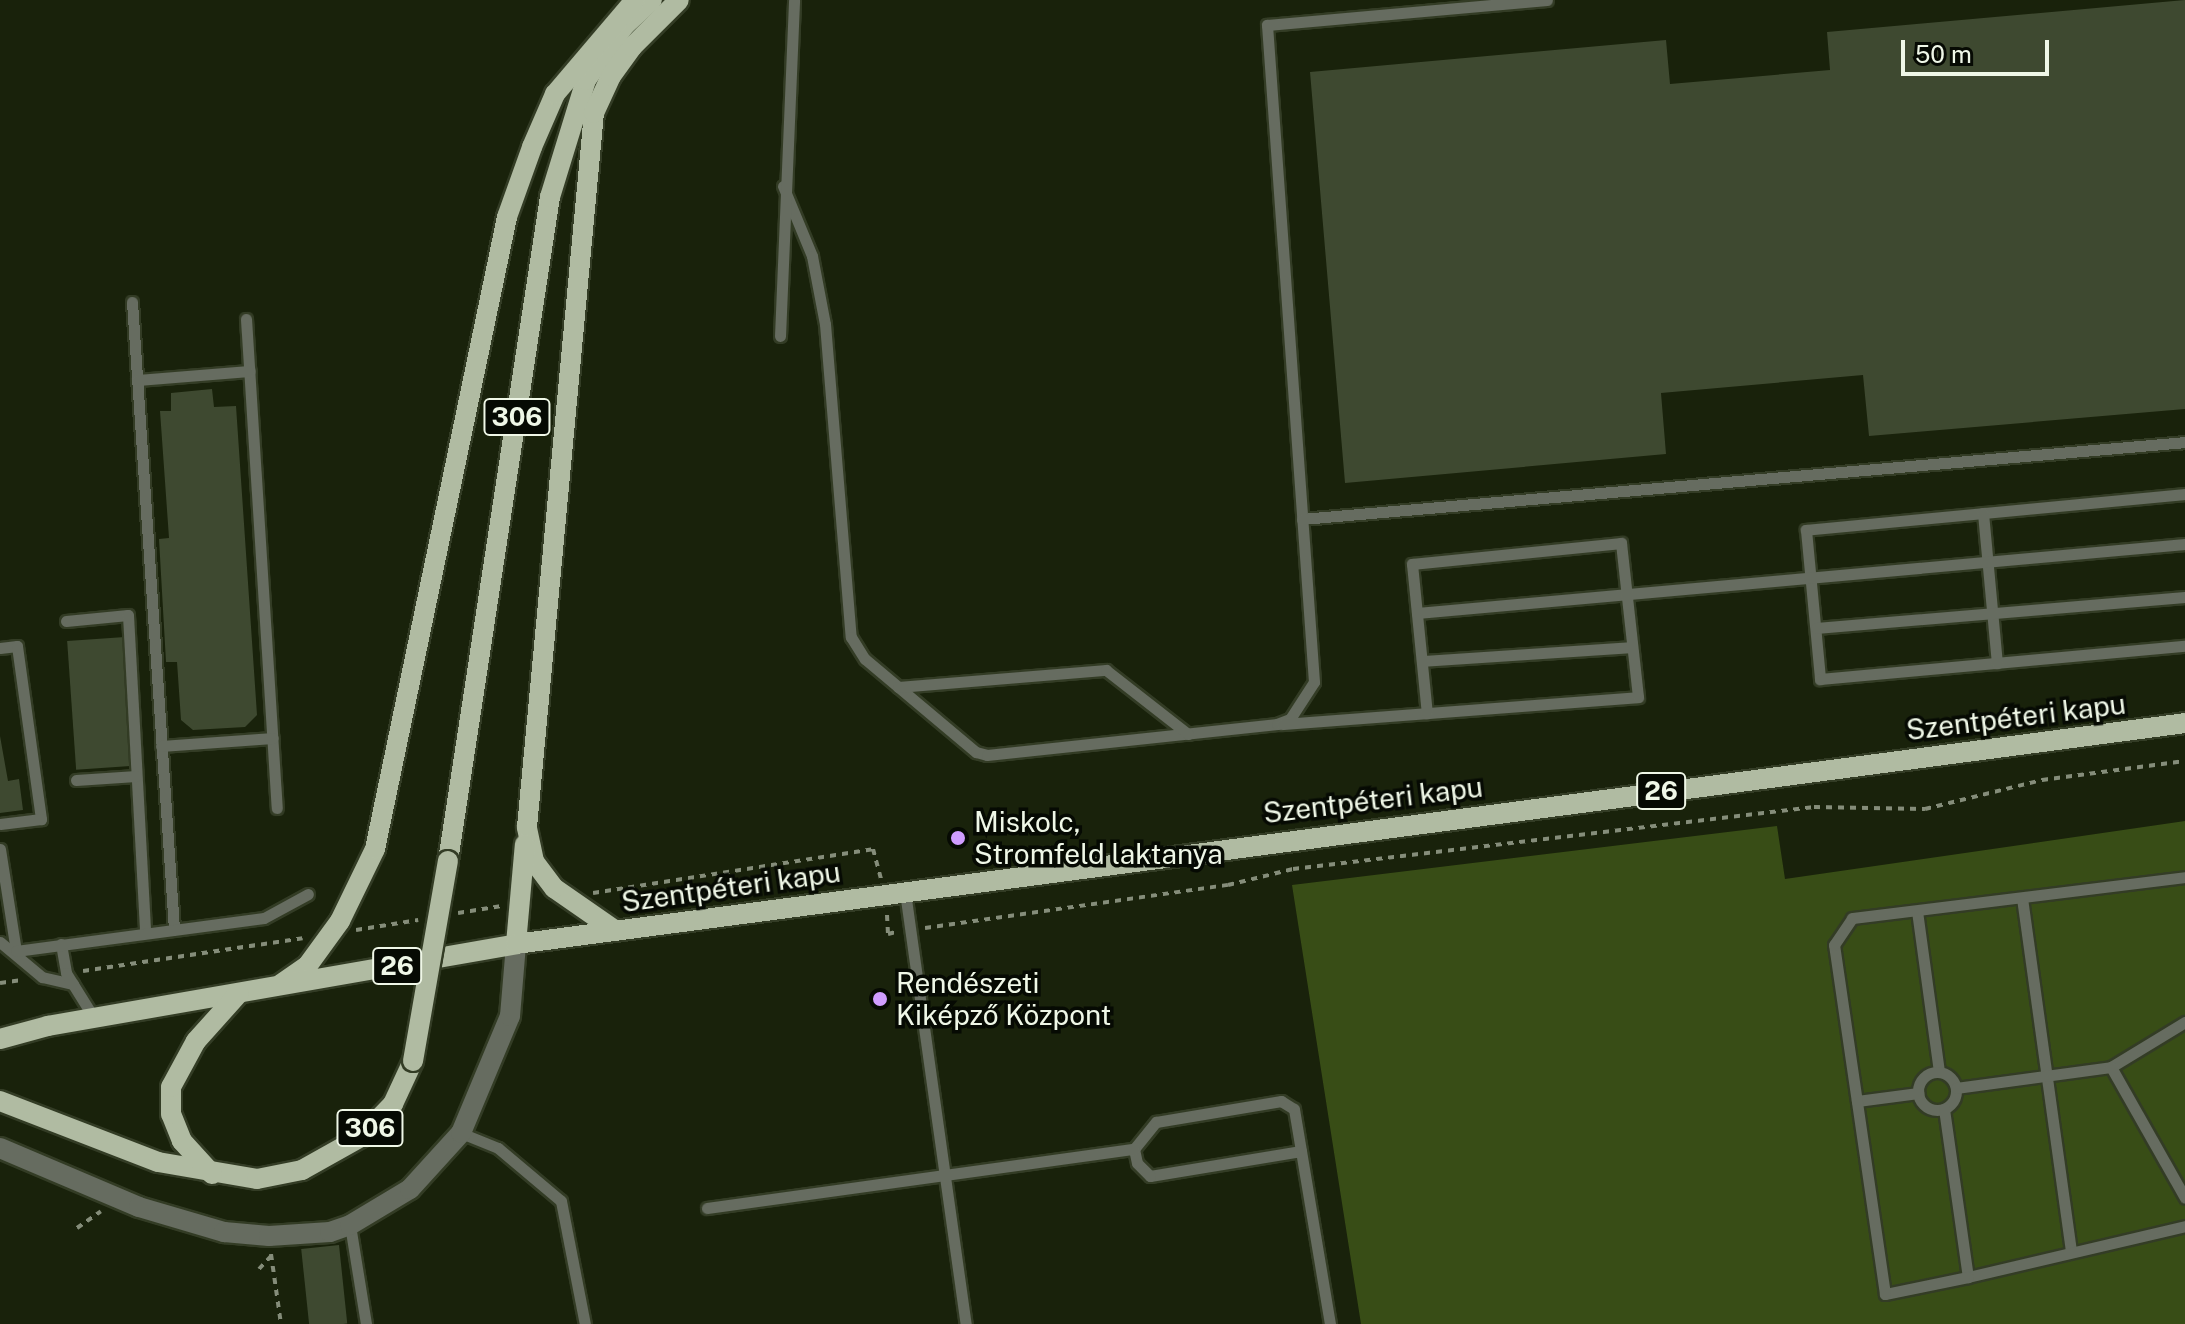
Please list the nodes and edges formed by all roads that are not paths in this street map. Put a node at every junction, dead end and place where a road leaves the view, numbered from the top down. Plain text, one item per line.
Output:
1 (635, 0) edge
2 (652, 0) edge
3 (679, 0) edge
4 (794, 0) edge
5 (1547, 0) edge
6 (783, 186) junction
7 (132, 302) dead end
8 (246, 319) dead end
9 (780, 336) dead end
10 (250, 371) junction
11 (137, 380) junction
12 (2185, 442) edge
13 (2185, 494) edge
14 (1983, 513) junction
15 (1302, 519) junction
16 (2185, 544) edge
17 (1987, 562) junction
18 (1811, 578) junction
19 (1627, 595) junction
20 (2185, 597) edge
21 (1417, 613) junction
22 (1992, 613) junction
23 (66, 621) dead end
24 (1816, 628) junction
25 (2185, 646) edge
26 (1632, 647) junction
27 (0, 648) edge
28 (1422, 661) junction
29 (1997, 663) junction
30 (898, 687) junction
31 (1427, 713) junction
32 (2185, 723) edge
33 (1277, 724) junction
34 (1188, 734) junction
35 (273, 738) junction
36 (161, 746) junction
37 (136, 776) junction
38 (76, 780) dead end
39 (277, 808) dead end
40 (0, 824) edge
41 (527, 827) junction
42 (0, 849) edge
43 (2185, 877) edge
44 (895, 893) junction
45 (308, 894) dead end
46 (2022, 898) junction
47 (1917, 911) junction
48 (174, 930) junction
49 (616, 931) junction
50 (145, 933) junction
51 (0, 942) edge
52 (61, 944) junction
53 (516, 944) junction
54 (16, 951) junction
55 (73, 984) junction
56 (278, 987) junction
57 (239, 993) junction
58 (94, 1018) junction
59 (2185, 1022) edge
60 (48, 1026) junction
61 (0, 1028) edge
62 (0, 1039) edge
63 (2111, 1067) junction
64 (1939, 1072) junction
65 (2047, 1076) junction
66 (1956, 1088) junction
67 (1918, 1093) junction
68 (0, 1101) edge
69 (1857, 1101) junction
70 (1944, 1109) junction
71 (461, 1133) junction
72 (0, 1148) edge
73 (1134, 1149) junction
74 (1301, 1151) junction
75 (945, 1172) junction
76 (212, 1174) junction
77 (2185, 1198) edge
78 (707, 1208) dead end
79 (350, 1225) junction
80 (2185, 1226) edge
81 (2071, 1252) junction
82 (1968, 1277) junction
83 (366, 1324) edge
84 (585, 1324) edge
85 (966, 1324) edge
86 (1330, 1324) edge

1 - 56 main road
2 - 76 main road, 306, bridge
3 - 41 main road
4 - 6 lane
5 - 15 lane
6 - 9 lane
6 - 30 lane
7 - 11 lane
8 - 10 lane
10 - 11 lane
10 - 35 lane
11 - 36 lane
12 - 15 lane
13 - 14 lane
14 - 17 lane
14 - 18 lane
15 - 33 lane
16 - 17 lane
17 - 18 lane
17 - 22 lane
18 - 19 lane
18 - 24 lane
19 - 21 lane
19 - 21 lane
19 - 26 lane
20 - 22 lane
21 - 28 lane
22 - 24 lane
22 - 29 lane
23 - 37 lane
24 - 29 lane
25 - 29 lane
26 - 28 lane
26 - 31 lane
27 - 40 lane
28 - 31 lane
30 - 34 lane
30 - 34 lane
31 - 33 lane
32 - 44 main road, Szentpéteri kapu / 26
33 - 34 lane
35 - 36 lane
35 - 39 lane
36 - 48 lane
37 - 38 lane
37 - 50 lane
41 - 49 main road
41 - 53 main road
42 - 54 lane
43 - 46 lane
44 - 49 main road, Szentpéteri kapu / 26
44 - 75 lane
45 - 48 lane
46 - 47 lane
46 - 65 lane
47 - 64 lane
47 - 69 lane
48 - 50 lane
49 - 53 main road, Szentpéteri kapu / 26
50 - 52 lane
51 - 54 lane
52 - 54 lane
52 - 55 lane
53 - 56 main road, Szentpéteri kapu / 26
53 - 71 street
54 - 55 lane
55 - 58 lane
56 - 57 main road, Szentpéteri kapu / 26
57 - 58 main road, Szentpéteri kapu / 26
57 - 76 main road
58 - 60 main road, Szentpéteri kapu / 26
59 - 63 lane
60 - 61 main road, Szentpéteri kapu / 26
60 - 62 main road, Szentpéteri kapu / 26
63 - 65 lane
63 - 77 lane
64 - 66 lane
64 - 67 lane
65 - 66 lane
65 - 81 lane
66 - 70 lane
67 - 69 lane
67 - 70 lane
68 - 76 main road
69 - 82 lane
70 - 82 lane
71 - 79 street
71 - 84 lane
72 - 79 street
73 - 74 lane
73 - 74 lane
73 - 75 lane
74 - 86 lane
75 - 78 lane
75 - 85 lane
79 - 83 lane
80 - 81 lane
81 - 82 lane

